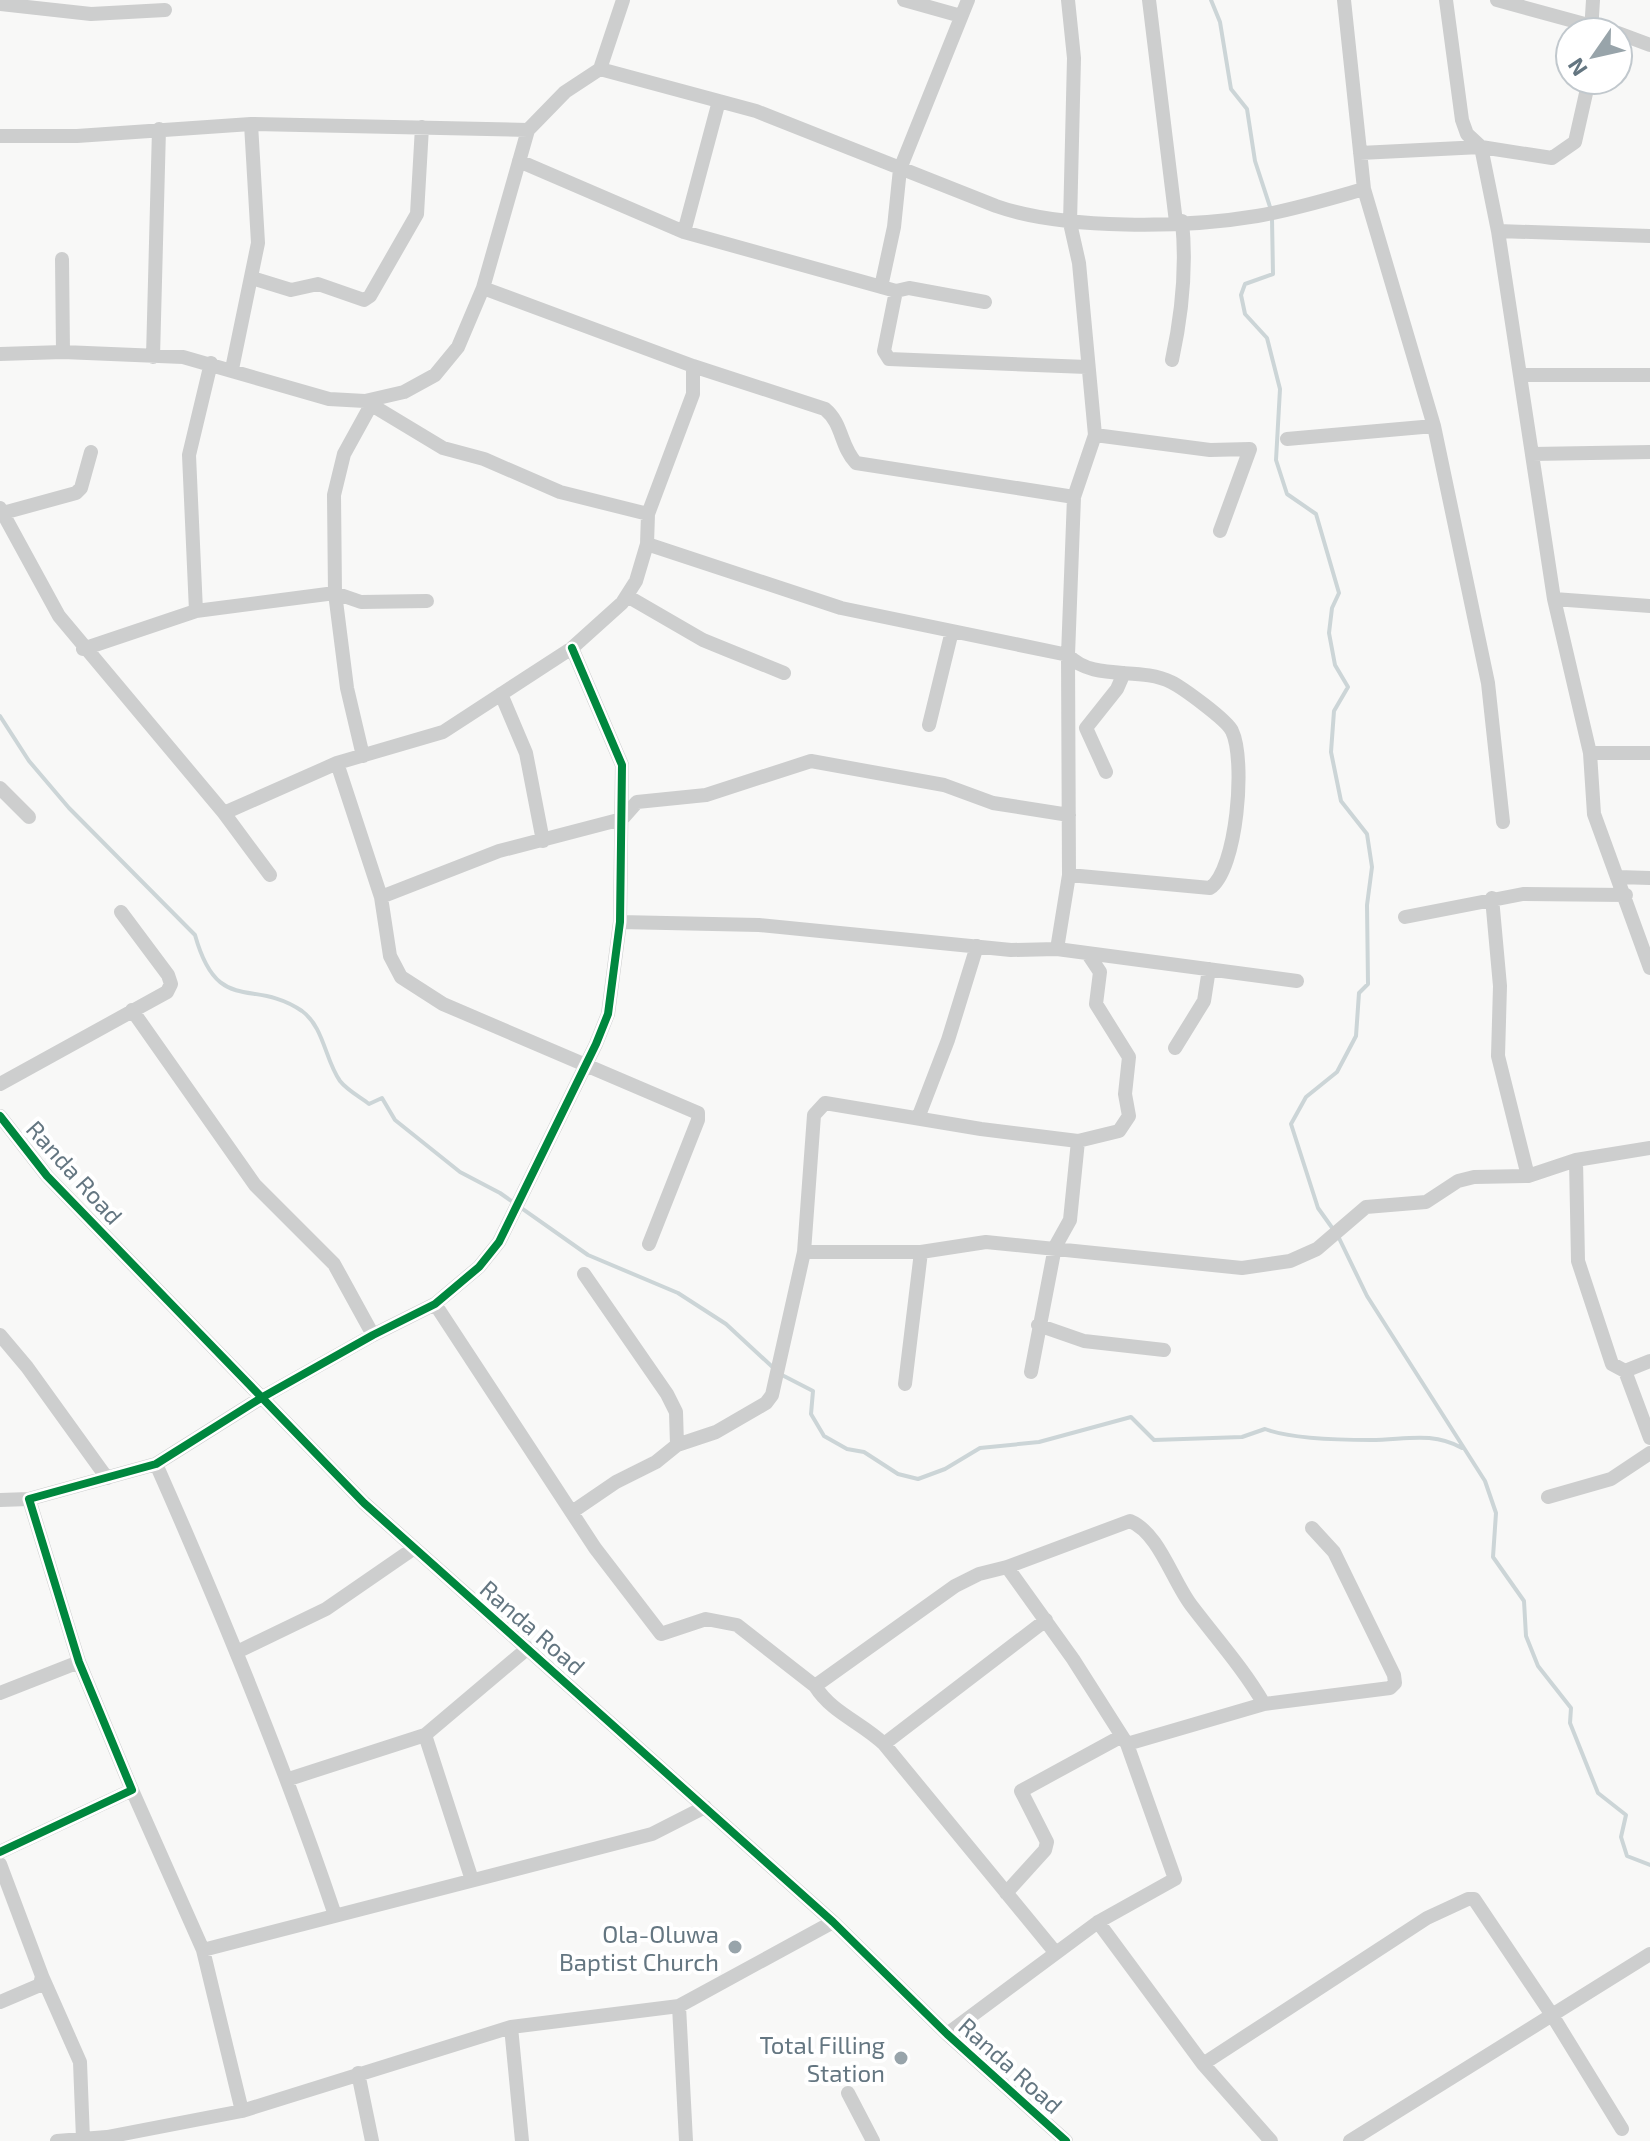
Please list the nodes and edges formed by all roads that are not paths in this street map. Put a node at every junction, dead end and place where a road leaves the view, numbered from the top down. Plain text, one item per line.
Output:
1 (623, 0) edge
2 (904, 0) edge
3 (968, 0) edge
4 (1068, 0) edge
5 (1149, 0) edge
6 (1344, 0) edge
7 (1446, 0) edge
8 (1497, 0) edge
9 (0, 4) edge
10 (165, 10) dead end
11 (961, 16) junction
12 (1554, 17) edge
13 (600, 69) junction
14 (1585, 96) edge
15 (719, 101) junction
16 (251, 124) junction
17 (422, 127) junction
18 (159, 129) junction
19 (528, 130) junction
20 (0, 136) edge
21 (1481, 147) junction
22 (1360, 153) junction
23 (519, 161) junction
24 (900, 169) junction
25 (1364, 189) junction
26 (1179, 222) junction
27 (1070, 223) junction
28 (1498, 231) junction
29 (684, 232) junction
30 (1650, 236) edge
31 (62, 259) dead end
32 (252, 278) junction
33 (881, 287) junction
34 (483, 288) junction
35 (896, 291) junction
36 (985, 302) dead end
37 (63, 352) junction
38 (0, 354) edge
39 (153, 357) junction
40 (1172, 360) dead end
41 (211, 363) junction
42 (693, 366) junction
43 (1087, 367) junction
44 (232, 369) junction
45 (1520, 375) junction
46 (1650, 375) edge
47 (368, 403) junction
48 (1434, 426) junction
49 (1095, 435) junction
50 (1287, 439) dead end
51 (91, 452) dead end
52 (1650, 452) edge
53 (1532, 454) junction
54 (1074, 497) junction
55 (2, 510) edge
56 (648, 514) junction
57 (1220, 531) dead end
58 (647, 544) junction
59 (335, 593) junction
60 (627, 596) junction
61 (1554, 599) junction
62 (427, 601) dead end
63 (1650, 606) edge
64 (196, 611) junction
65 (952, 631) junction
66 (572, 648) junction
67 (83, 649) junction
68 (1068, 655) junction
69 (784, 673) dead end
70 (1124, 673) junction
71 (501, 694) junction
72 (929, 725) dead end
73 (1590, 753) junction
74 (1650, 753) edge
75 (363, 756) junction
76 (337, 763) junction
77 (1106, 772) dead end
78 (0, 788) edge
79 (224, 813) junction
80 (1069, 815) junction
81 (29, 817) dead end
82 (622, 819) junction
83 (1503, 822) dead end
84 (543, 841) junction
85 (270, 875) dead end
86 (1069, 875) junction
87 (1618, 877) junction
88 (1650, 878) edge
89 (1626, 895) junction
90 (381, 897) junction
91 (1492, 898) junction
92 (121, 912) dead end
93 (1405, 917) dead end
94 (620, 922) junction
95 (977, 946) junction
96 (1057, 949) junction
97 (1088, 954) junction
98 (1650, 968) edge
99 (1209, 969) junction
100 (1297, 981) dead end
101 (132, 1010) junction
102 (1175, 1048) dead end
103 (584, 1066) junction
104 (0, 1084) edge
105 (0, 1116) edge
106 (918, 1118) junction
107 (1078, 1141) junction
108 (1650, 1148) edge
109 (1576, 1160) junction
110 (1528, 1176) junction
111 (649, 1244) dead end
112 (1055, 1247) junction
113 (804, 1252) junction
114 (921, 1252) junction
115 (584, 1274) dead end
116 (435, 1304) junction
117 (1038, 1325) junction
118 (0, 1335) edge
119 (373, 1335) junction
120 (1164, 1350) dead end
121 (1650, 1361) edge
122 (1625, 1371) junction
123 (1031, 1372) dead end
124 (905, 1384) dead end
125 (261, 1398) junction
126 (1650, 1438) edge
127 (677, 1445) junction
128 (1650, 1453) edge
129 (156, 1464) junction
130 (107, 1478) junction
131 (1548, 1497) dead end
132 (29, 1499) junction
133 (0, 1500) edge
134 (572, 1512) junction
135 (1312, 1528) dead end
136 (413, 1549) junction
137 (1007, 1567) junction
138 (1046, 1620) junction
139 (528, 1648) junction
140 (239, 1651) junction
141 (79, 1662) junction
142 (815, 1686) junction
143 (0, 1693) edge
144 (1264, 1704) junction
145 (425, 1735) junction
146 (1125, 1740) junction
147 (884, 1744) junction
148 (289, 1779) junction
149 (132, 1790) junction
150 (705, 1807) junction
151 (0, 1852) edge
152 (0, 1864) edge
153 (472, 1880) junction
154 (1006, 1893) junction
155 (335, 1915) junction
156 (833, 1922) junction
157 (1098, 1922) junction
158 (203, 1950) junction
159 (1055, 1952) junction
160 (1650, 1954) edge
161 (42, 1976) junction
162 (0, 2002) edge
163 (679, 2006) junction
164 (1552, 2015) junction
165 (511, 2027) junction
166 (947, 2034) junction
167 (1203, 2064) junction
168 (358, 2073) junction
169 (848, 2093) dead end
170 (242, 2111) junction
171 (1622, 2129) dead end
172 (83, 2139) edge
173 (57, 2141) edge
174 (372, 2141) edge
175 (522, 2141) edge
176 (686, 2141) edge
177 (873, 2141) edge
178 (1066, 2141) edge
179 (1271, 2141) edge
180 (1350, 2141) edge

1 - 13 street
2 - 11 street
3 - 11 street
4 - 27 street
5 - 26 street
6 - 22 street
7 - 21 street
8 - 12 street
9 - 10 street
11 - 24 street
13 - 15 street
13 - 19 street
14 - 21 street
15 - 24 street
15 - 29 street
16 - 17 street
16 - 18 street
16 - 32 street
17 - 19 street
17 - 32 street
18 - 20 street
18 - 39 street
19 - 23 street
21 - 22 street
21 - 28 street
22 - 25 street
23 - 29 street
23 - 34 street
24 - 27 street
24 - 33 street
25 - 26 street
25 - 48 street
26 - 27 street
26 - 40 street
27 - 43 street
28 - 30 street
28 - 45 street
29 - 33 street
31 - 37 street
32 - 44 street
33 - 35 street
34 - 42 street
34 - 47 street
35 - 36 street
35 - 43 street
37 - 38 street
37 - 39 street
39 - 41 street
41 - 44 street
41 - 64 street
42 - 54 street
42 - 56 street
43 - 49 street
44 - 47 street
45 - 46 street
45 - 53 street
47 - 56 street
47 - 59 street
48 - 50 street
48 - 83 street
49 - 54 street
49 - 57 street
51 - 55 street
52 - 53 street
53 - 61 street
54 - 68 street
55 - 67 street
56 - 58 street
58 - 60 street
58 - 65 street
59 - 62 street
59 - 64 street
59 - 75 street
60 - 66 street
60 - 69 street
61 - 63 street
61 - 73 street
64 - 67 street
65 - 68 street
65 - 72 street
66 - 71 street
66 - 82 street
67 - 79 street
68 - 70 street
68 - 80 street
70 - 77 street
70 - 86 street
71 - 75 street
71 - 84 street
73 - 74 street
73 - 87 street
75 - 76 street
76 - 79 street
76 - 90 street
78 - 81 street
79 - 85 street
80 - 82 street
80 - 86 street
82 - 84 street
82 - 94 street
84 - 90 street
86 - 96 street
87 - 88 street
87 - 89 street
89 - 91 street
89 - 98 street
90 - 103 street
91 - 93 street
91 - 110 street
92 - 101 street
94 - 95 street
94 - 103 street
95 - 96 street
95 - 106 street
96 - 97 street
97 - 99 street
97 - 107 street
99 - 100 street
99 - 102 street
101 - 104 street
101 - 119 street
103 - 111 street
103 - 116 street
105 - 125 street, Randa Road
106 - 107 street
106 - 113 street
107 - 112 street
108 - 109 street
109 - 110 street
109 - 122 street
110 - 112 street
112 - 114 street
112 - 117 street
113 - 114 street
113 - 127 street
114 - 124 street
115 - 127 street
116 - 119 street
116 - 134 street
117 - 120 street
117 - 123 street
118 - 130 street
119 - 125 street
121 - 122 street
122 - 126 street
125 - 129 street
125 - 136 street, Randa Road
127 - 134 street
128 - 131 street
129 - 130 street
129 - 140 street
130 - 132 street
132 - 133 street
132 - 141 street
134 - 142 street
135 - 144 street
136 - 139 street, Randa Road
136 - 140 street
137 - 138 street
137 - 142 street
137 - 144 street
138 - 146 street
138 - 147 street
139 - 145 street
139 - 150 street, Randa Road
140 - 148 street
141 - 143 street
141 - 149 street
142 - 147 street
144 - 146 street
145 - 148 street
145 - 153 street
146 - 154 street
146 - 157 street
147 - 154 street
148 - 155 street
149 - 151 street
149 - 158 street
150 - 153 street
150 - 156 street, Randa Road
152 - 161 street
153 - 155 street
154 - 159 street
155 - 158 street
156 - 163 street
156 - 166 street, Randa Road
157 - 159 street
157 - 167 street
158 - 170 street
159 - 166 street
160 - 164 street
161 - 162 street
161 - 172 street
163 - 165 street
163 - 176 street
164 - 167 street
164 - 171 street
164 - 180 street
165 - 168 street
165 - 175 street
166 - 178 street, Randa Road
167 - 179 street
168 - 170 street
168 - 174 street
169 - 177 street
170 - 172 street
172 - 173 street

